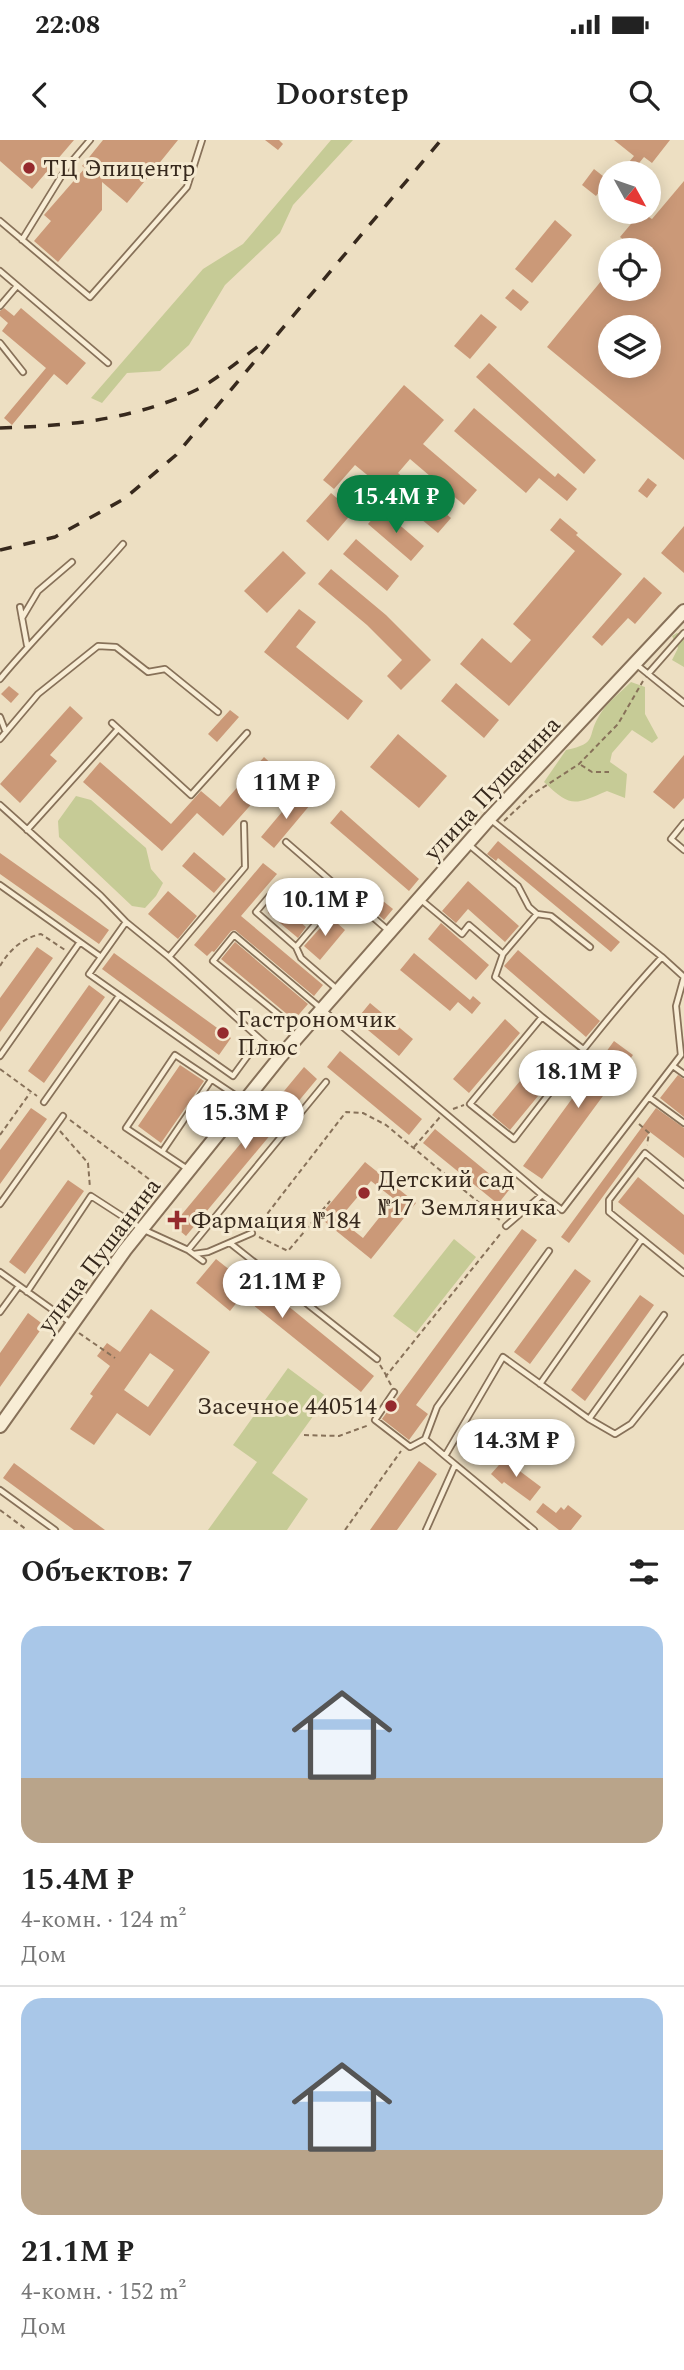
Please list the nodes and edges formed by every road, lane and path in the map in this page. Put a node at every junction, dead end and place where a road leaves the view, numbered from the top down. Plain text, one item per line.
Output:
1 (90, 140) edge
2 (202, 140) edge
3 (0, 221) edge
4 (22, 240) junction
5 (0, 271) edge
6 (18, 286) junction
7 (0, 306) edge
8 (0, 344) edge
9 (108, 363) dead end
10 (23, 372) dead end
11 (123, 544) dead end
12 (72, 562) dead end
13 (20, 607) dead end
14 (684, 611) edge
15 (22, 618) junction
16 (684, 633) edge
17 (27, 646) junction
18 (636, 664) junction
19 (648, 674) junction
20 (0, 679) edge
21 (684, 704) edge
22 (218, 712) dead end
23 (0, 717) edge
24 (112, 723) dead end
25 (118, 729) junction
26 (5, 730) junction
27 (247, 733) dead end
28 (0, 739) edge
29 (579, 764) junction
30 (609, 772) dead end
31 (0, 805) edge
32 (494, 822) junction
33 (684, 823) edge
34 (244, 824) dead end
35 (27, 830) junction
36 (286, 842) dead end
37 (468, 843) junction
38 (684, 850) edge
39 (0, 885) edge
40 (420, 899) junction
41 (537, 914) junction
42 (126, 922) junction
43 (390, 933) junction
44 (80, 942) junction
45 (296, 947) junction
46 (590, 947) dead end
47 (72, 954) junction
48 (503, 954) junction
49 (101, 957) junction
50 (169, 957) junction
51 (663, 957) junction
52 (0, 966) edge
53 (684, 977) edge
54 (339, 991) junction
55 (119, 996) junction
56 (323, 1009) junction
57 (542, 1017) junction
58 (283, 1018) dead end
59 (260, 1039) junction
60 (682, 1040) edge
61 (583, 1049) junction
62 (0, 1056) edge
63 (281, 1057) junction
64 (673, 1066) junction
65 (0, 1069) edge
66 (684, 1074) edge
67 (211, 1080) junction
68 (326, 1082) dead end
69 (30, 1092) junction
70 (650, 1098) junction
71 (44, 1101) joint
72 (245, 1102) junction
73 (470, 1104) junction
74 (444, 1112) junction
75 (63, 1115) joint
76 (636, 1116) junction
77 (684, 1123) edge
78 (55, 1126) junction
79 (0, 1135) edge
80 (414, 1148) junction
81 (162, 1152) junction
82 (645, 1153) junction
83 (190, 1170) junction
84 (684, 1185) edge
85 (170, 1194) junction
86 (542, 1195) junction
87 (91, 1196) junction
88 (330, 1201) dead end
89 (0, 1204) edge
90 (506, 1226) junction
91 (142, 1229) junction
92 (252, 1233) junction
93 (642, 1239) junction
94 (230, 1243) junction
95 (549, 1251) dead end
96 (191, 1252) junction
97 (202, 1261) dead end
98 (0, 1272) edge
99 (684, 1273) edge
100 (19, 1286) junction
101 (27, 1292) junction
102 (0, 1312) edge
103 (664, 1315) dead end
104 (72, 1323) junction
105 (116, 1358) dead end
106 (684, 1358) edge
107 (377, 1359) joint
108 (386, 1376) junction
109 (540, 1384) junction
110 (394, 1392) joint
111 (589, 1419) junction
112 (374, 1420) junction
113 (0, 1426) edge
114 (304, 1435) dead end
115 (425, 1439) junction
116 (403, 1447) dead end
117 (445, 1457) junction
118 (455, 1465) junction
119 (0, 1490) edge
120 (0, 1510) edge
121 (27, 1530) edge
122 (55, 1530) edge
123 (345, 1530) edge
124 (426, 1530) edge
125 (534, 1530) edge

1 - 4 lane
2 - 4 lane
3 - 4 lane
5 - 6 lane
6 - 7 lane
6 - 9 lane
8 - 10 lane
11 - 17 lane
12 - 15 lane
13 - 15 lane
14 - 18 street, улица Пушанина
15 - 17 lane
16 - 19 lane
17 - 20 lane
18 - 19 lane
18 - 32 street, улица Пушанина
19 - 21 lane
19 - 29 path
22 - 26 lane
23 - 26 lane
24 - 25 lane
25 - 27 lane
25 - 35 lane
26 - 28 lane
29 - 30 path
29 - 32 path
31 - 35 lane
32 - 37 street, улица Пушанина
32 - 51 lane
33 - 38 lane
34 - 50 lane
35 - 42 lane
36 - 43 lane
37 - 40 street, улица Пушанина
37 - 41 lane
39 - 44 lane
40 - 43 street, улица Пушанина
40 - 48 lane
41 - 46 lane
41 - 48 lane
42 - 49 lane
42 - 50 lane
43 - 54 street, улица Пушанина
44 - 47 lane
44 - 49 lane
45 - 45 lane
45 - 54 lane
47 - 52 path
47 - 62 lane
48 - 57 lane
49 - 55 lane
50 - 59 lane
51 - 53 lane
51 - 61 lane
53 - 60 lane
54 - 56 street, улица Пушанина
55 - 59 lane
55 - 71 lane
56 - 58 lane
56 - 63 street, улица Пушанина
56 - 74 lane
57 - 61 lane
57 - 73 lane
59 - 63 lane
60 - 64 lane
61 - 73 lane
63 - 72 street, улица Пушанина
64 - 66 lane
64 - 70 lane
65 - 69 path
67 - 72 lane
67 - 81 lane
67 - 81 lane
68 - 96 lane
69 - 71 path
69 - 79 path
70 - 76 lane
70 - 77 lane
72 - 83 street, улица Пушанина
73 - 74 path
74 - 80 path
74 - 86 lane
75 - 78 lane
75 - 85 path
76 - 82 path
76 - 86 lane
78 - 87 path
78 - 89 lane
80 - 90 path
80 - 92 path
81 - 83 lane
82 - 84 lane
82 - 93 lane
83 - 85 street, улица Пушанина
85 - 91 street, улица Пушанина
86 - 90 lane
87 - 91 lane
87 - 101 lane
88 - 92 path
90 - 108 path
91 - 96 lane
91 - 104 street, улица Пушанина
92 - 94 lane
93 - 99 lane
93 - 109 lane
94 - 96 lane
94 - 107 lane
95 - 115 lane
96 - 97 lane
98 - 100 lane
100 - 101 lane
100 - 102 lane
101 - 104 lane
103 - 111 lane
104 - 105 path
104 - 113 street, улица Пушанина
106 - 111 lane
107 - 108 path
108 - 110 path
109 - 111 lane
109 - 117 lane
110 - 112 lane
112 - 114 path
112 - 115 lane
115 - 117 lane
116 - 123 path
117 - 118 lane
118 - 124 lane
118 - 125 lane
119 - 122 lane
120 - 121 path

